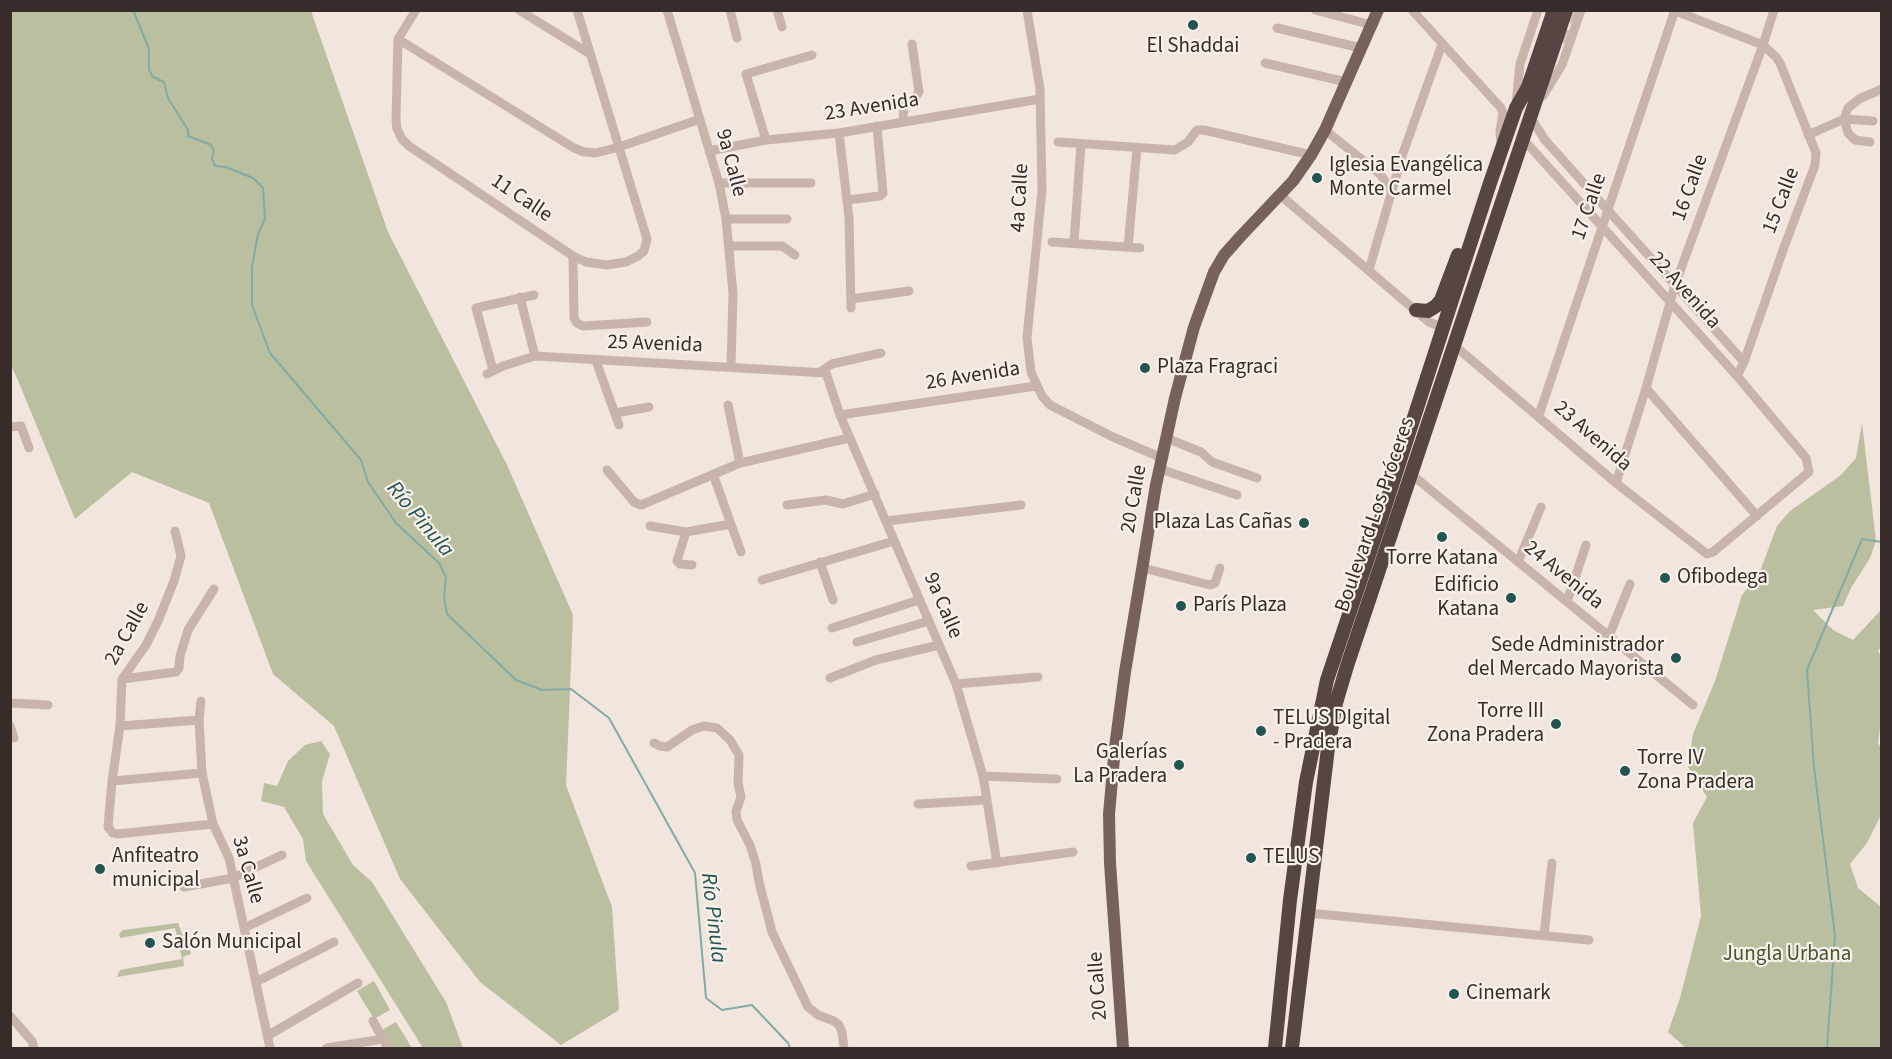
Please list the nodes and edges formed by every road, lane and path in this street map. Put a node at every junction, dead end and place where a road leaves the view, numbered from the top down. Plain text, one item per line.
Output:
1 (416, 10) edge
2 (519, 10) edge
3 (577, 10) edge
4 (667, 10) edge
5 (730, 10) edge
6 (777, 10) edge
7 (1027, 10) edge
8 (1315, 10) edge
9 (1378, 10) edge
10 (1412, 10) edge
11 (1566, 10) edge
12 (1581, 10) edge
13 (1773, 10) edge
14 (1546, 11) edge
15 (1674, 11) edge
16 (1372, 25) junction
17 (782, 27) dead end
18 (1277, 28) dead end
19 (737, 38) dead end
20 (398, 39) junction
21 (1563, 43) tunnel mouth
22 (912, 44) dead end
23 (1442, 44) junction
24 (1763, 45) junction
25 (1362, 48) junction
26 (590, 54) junction
27 (812, 55) dead end
28 (1265, 63) dead end
29 (1346, 82) junction
30 (1881, 89) edge
31 (1543, 96) junction
32 (1040, 99) junction
33 (1532, 114) junction
34 (700, 119) junction
35 (1844, 119) junction
36 (1873, 121) dead end
37 (903, 122) junction
38 (877, 126) junction
39 (1325, 130) junction
40 (839, 133) junction
41 (1808, 135) junction
42 (1523, 139) junction
43 (766, 140) junction
44 (1058, 142) dead end
45 (1870, 142) dead end
46 (1081, 144) junction
47 (619, 147) junction
48 (1137, 148) junction
49 (1502, 150) junction
50 (709, 151) junction
51 (1311, 155) junction
52 (1402, 156) junction
53 (1380, 174) junction
54 (719, 183) junction
55 (811, 183) dead end
56 (1490, 183) junction
57 (1392, 191) junction
58 (1280, 195) junction
59 (847, 200) junction
60 (1608, 209) junction
61 (726, 219) junction
62 (787, 219) dead end
63 (1602, 225) junction
64 (1052, 242) dead end
65 (1074, 243) junction
66 (730, 246) junction
67 (1128, 247) junction
68 (1140, 248) dead end
69 (795, 255) dead end
70 (573, 256) junction
71 (1369, 270) junction
72 (1675, 285) junction
73 (909, 291) dead end
74 (534, 295) dead end
75 (520, 297) junction
76 (1670, 302) junction
77 (1416, 310) junction
78 (647, 322) dead end
79 (1444, 327) junction
80 (1455, 346) junction
81 (881, 353) dead end
82 (535, 356) junction
83 (596, 361) junction
84 (1744, 362) junction
85 (731, 366) junction
86 (823, 373) junction
87 (1737, 376) junction
88 (1036, 386) junction
89 (1646, 388) junction
90 (728, 405) dead end
91 (649, 407) dead end
92 (615, 412) junction
93 (840, 415) junction
94 (1539, 415) junction
95 (619, 425) dead end
96 (10, 427) edge
97 (849, 438) junction
98 (1166, 438) junction
99 (29, 448) dead end
100 (740, 463) junction
101 (1161, 464) junction
102 (607, 470) dead end
103 (713, 474) junction
104 (1411, 474) junction
105 (1257, 478) dead end
106 (1616, 483) junction
107 (875, 495) junction
108 (1237, 495) dead end
109 (787, 505) dead end
110 (1021, 505) dead end
111 (1541, 507) dead end
112 (1757, 516) junction
113 (886, 521) junction
114 (731, 524) junction
115 (650, 526) dead end
116 (175, 531) dead end
117 (686, 532) junction
118 (894, 541) junction
119 (1586, 545) dead end
120 (741, 552) dead end
121 (820, 562) junction
122 (1518, 562) junction
123 (692, 565) dead end
124 (1143, 568) junction
125 (1220, 568) dead end
126 (762, 580) dead end
127 (1630, 584) dead end
128 (214, 590) dead end
129 (832, 600) dead end
130 (919, 600) junction
131 (1567, 602) junction
132 (929, 621) junction
133 (832, 628) dead end
134 (1609, 636) junction
135 (857, 642) dead end
136 (939, 645) junction
137 (1038, 677) dead end
138 (830, 678) dead end
139 (122, 679) junction
140 (956, 684) junction
141 (201, 701) dead end
142 (10, 703) edge
143 (48, 705) dead end
144 (1692, 705) dead end
145 (199, 720) junction
146 (10, 726) edge
147 (120, 726) junction
148 (14, 738) dead end
149 (654, 743) dead end
150 (202, 772) junction
151 (983, 776) junction
152 (1057, 779) dead end
153 (112, 781) junction
154 (987, 800) junction
155 (918, 804) dead end
156 (213, 824) junction
157 (1073, 852) dead end
158 (282, 855) dead end
159 (997, 863) junction
160 (1552, 863) dead end
161 (971, 866) dead end
162 (233, 878) junction
163 (184, 887) dead end
164 (307, 898) dead end
165 (1308, 913) junction
166 (244, 927) junction
167 (1544, 935) junction
168 (1589, 939) dead end
169 (334, 942) dead end
170 (256, 982) junction
171 (358, 982) dead end
172 (10, 1016) edge
173 (373, 1020) dead end
174 (267, 1036) junction
175 (383, 1039) junction
176 (34, 1048) edge
177 (270, 1048) edge
178 (327, 1048) edge
179 (388, 1048) edge
180 (844, 1048) edge
181 (1123, 1048) edge
182 (1275, 1048) edge
183 (1292, 1048) edge

1 - 20 street
2 - 26 street
3 - 26 street
4 - 34 street, 9a Calle
5 - 19 street
6 - 17 street
7 - 32 street, 4a Calle
8 - 16 street
9 - 16 main road, 20 Calle
10 - 23 street
11 - 33 highway, Boulevard Los Próceres
12 - 31 street
13 - 24 street, 16 Calle
14 - 49 highway, Boulevard Los Próceres
15 - 24 street
15 - 60 street, 17 Calle
16 - 25 main road, 20 Calle
18 - 25 street
20 - 47 street
20 - 70 street, 11 Calle
21 - 31 highway
22 - 37 street
23 - 49 street
23 - 52 street
24 - 41 street, 15 Calle
24 - 72 street, 16 Calle
25 - 29 main road, 20 Calle
26 - 47 street
27 - 43 street
28 - 29 street
29 - 39 main road, 20 Calle
30 - 35 street
31 - 33 highway
32 - 37 street, 23 Avenida
32 - 88 street, 4a Calle
33 - 42 highway, Boulevard Los Próceres
33 - 60 street, 22 Avenida
34 - 47 street
34 - 50 street, 9a Calle
35 - 36 street
35 - 41 street
35 - 45 street
37 - 38 street, 23 Avenida
38 - 40 street, 23 Avenida
38 - 59 street
39 - 51 main road, 20 Calle
39 - 53 street
40 - 43 street, 23 Avenida
40 - 59 street
41 - 84 street, 15 Calle
42 - 63 street, 22 Avenida
42 - 80 highway, Boulevard Los Próceres
43 - 50 street, 23 Avenida
44 - 46 street
46 - 48 street
46 - 65 street
47 - 70 street
48 - 51 street
48 - 67 street
49 - 56 highway, Boulevard Los Próceres
50 - 54 street, 9a Calle
51 - 58 main road, 20 Calle
52 - 53 street
52 - 57 street
53 - 57 street
54 - 55 street
54 - 61 street, 9a Calle
56 - 77 highway
56 - 79 highway, Boulevard Los Próceres
57 - 71 street
58 - 71 street
58 - 98 main road, 20 Calle
59 - 73 street
60 - 63 street, 17 Calle
60 - 72 street, 22 Avenida
61 - 62 street
61 - 66 street, 9a Calle
63 - 76 street, 22 Avenida
63 - 94 street, 17 Calle
64 - 65 street
65 - 67 street
66 - 69 street
66 - 85 street, 9a Calle
67 - 68 street
70 - 78 street
71 - 77 street
72 - 76 street, 16 Calle
72 - 84 street, 22 Avenida
74 - 75 street
75 - 82 street
75 - 82 street, 25 Avenida
76 - 87 street, 22 Avenida
76 - 89 street, 16 Calle
77 - 79 street
79 - 182 highway, Boulevard Los Próceres
80 - 94 street, 23 Avenida
80 - 104 highway, Boulevard Los Próceres
81 - 86 street
82 - 83 street, 25 Avenida
83 - 85 street, 25 Avenida
83 - 92 street
84 - 87 street, 15 Calle
85 - 86 street, 25 Avenida
86 - 93 street, 9a Calle
87 - 112 street, 22 Avenida
88 - 93 street, 26 Avenida
88 - 101 street, 26 Avenida
89 - 106 street, 16 Calle
89 - 112 street
90 - 100 street
91 - 92 street
92 - 95 street
93 - 97 street, 9a Calle
94 - 106 street, 23 Avenida
96 - 99 street
97 - 100 street
97 - 107 street, 9a Calle
98 - 101 main road, 20 Calle
98 - 105 street
100 - 103 street
101 - 108 street, 26 Avenida
101 - 124 main road, 20 Calle
102 - 103 street
103 - 114 street
104 - 122 street, 24 Avenida
104 - 165 highway, Boulevard Los Próceres
106 - 112 street, 23 Avenida
107 - 109 street
107 - 113 street, 9a Calle
110 - 113 street
111 - 122 street
113 - 118 street, 9a Calle
114 - 117 street
114 - 120 street
115 - 117 street
116 - 139 street, 2a Calle
117 - 123 street
118 - 121 street
118 - 130 street, 9a Calle
119 - 131 street
121 - 126 street
121 - 129 street
122 - 131 street, 24 Avenida
124 - 125 street
124 - 181 main road, 20 Calle
127 - 134 street
128 - 139 street
130 - 132 street, 9a Calle
130 - 133 street
131 - 134 street, 24 Avenida
132 - 135 street
132 - 136 street, 9a Calle
134 - 144 street, 24 Avenida
136 - 138 street
136 - 140 street, 9a Calle
137 - 140 street
139 - 147 street, 2a Calle
140 - 151 street, 9a Calle
141 - 145 street, 3a Calle
142 - 143 street
145 - 147 street
145 - 150 street, 3a Calle
146 - 148 street
147 - 153 street, 2a Calle
149 - 180 street
150 - 153 street
150 - 156 street, 3a Calle
151 - 152 street
151 - 154 street, 9a Calle
153 - 156 street, 2a Calle
154 - 155 street
154 - 159 street, 9a Calle
156 - 162 street, 3a Calle
157 - 159 street
158 - 162 street
159 - 161 street
160 - 167 street
162 - 163 street
162 - 166 street, 3a Calle
164 - 166 street
165 - 167 street
165 - 183 highway, Boulevard Los Próceres
166 - 170 street, 3a Calle
167 - 168 street
169 - 170 street
170 - 174 street, 3a Calle
171 - 174 street
172 - 176 street
173 - 175 street
174 - 177 street, 3a Calle
175 - 178 street
175 - 179 street

